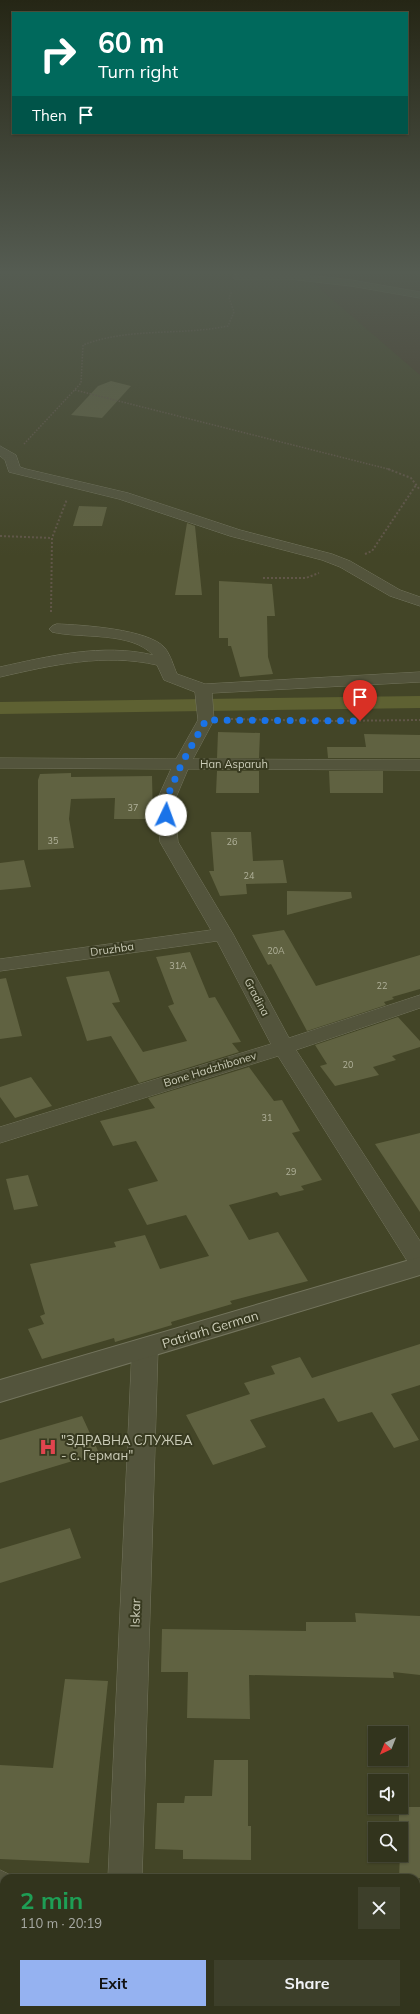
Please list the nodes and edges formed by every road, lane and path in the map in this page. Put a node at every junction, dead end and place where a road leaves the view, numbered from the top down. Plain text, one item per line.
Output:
1 (82, 368) edge
2 (75, 390) junction
3 (6, 454) edge
4 (73, 484) junction
5 (420, 490) edge
6 (0, 536) edge
7 (52, 538) junction
8 (420, 602) edge
9 (57, 629) joint
10 (164, 662) junction
11 (0, 672) edge
12 (420, 677) edge
13 (203, 689) junction
14 (206, 720) junction
15 (420, 720) edge
16 (0, 763) edge
17 (182, 763) junction
18 (420, 765) edge
19 (223, 934) junction
20 (0, 964) edge
21 (420, 1001) edge
22 (283, 1047) junction
23 (0, 1135) edge
24 (420, 1261) edge
25 (420, 1266) edge
26 (145, 1348) junction
27 (0, 1391) edge
28 (125, 1874) edge

1 - 2 path
2 - 3 path
2 - 5 path
3 - 4 street
4 - 7 path
4 - 8 street
6 - 7 path
7 - 9 path
9 - 10 street
10 - 11 street
10 - 13 street
12 - 13 street
13 - 14 street
14 - 15 path
14 - 17 street, Gradina
16 - 17 street, Han Asparuh
17 - 18 street, Han Asparuh
17 - 19 street, Gradina
19 - 20 street, Druzhba
19 - 22 street, Gradina
21 - 22 street, Bone Hadzhibonev
22 - 23 street, Bone Hadzhibonev
22 - 24 street, Gradina
25 - 26 street, Patriarh German
26 - 27 street, Patriarh German
26 - 28 street, Iskar

